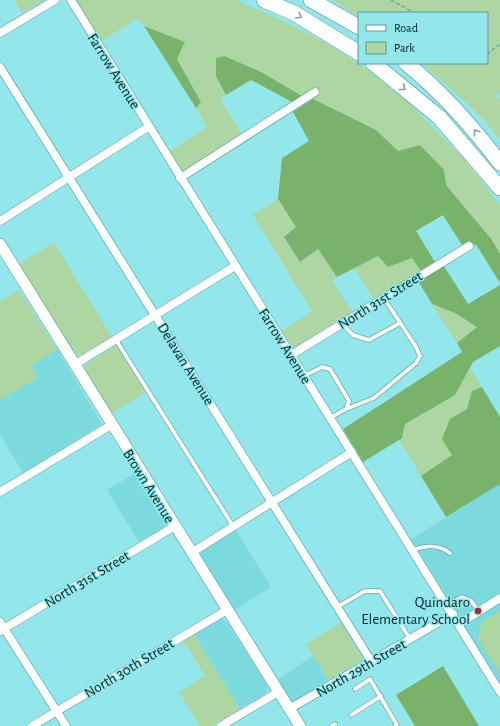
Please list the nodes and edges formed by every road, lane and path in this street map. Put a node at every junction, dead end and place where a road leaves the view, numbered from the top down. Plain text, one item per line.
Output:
1 (54, 0) edge
2 (71, 0) edge
3 (264, 0) edge
4 (311, 0) edge
5 (391, 0) edge
6 (413, 12) edge
7 (358, 26) edge
8 (0, 33) edge
9 (500, 44) edge
10 (358, 52) edge
11 (488, 53) edge
12 (374, 64) edge
13 (407, 64) edge
14 (0, 66) edge
15 (315, 92) dead end
16 (148, 127) junction
17 (500, 163) edge
18 (69, 178) junction
19 (180, 178) junction
20 (500, 188) edge
21 (0, 221) edge
22 (0, 245) edge
23 (469, 246) dead end
24 (235, 266) junction
25 (384, 298) junction
26 (155, 316) junction
27 (400, 323) junction
28 (342, 324) junction
29 (116, 340) junction
30 (291, 355) junction
31 (74, 365) junction
32 (304, 376) junction
33 (346, 410) junction
34 (330, 418) junction
35 (111, 425) junction
36 (352, 452) junction
37 (0, 492) edge
38 (271, 501) junction
39 (175, 526) junction
40 (233, 526) junction
41 (413, 550) junction
42 (450, 552) dead end
43 (191, 553) junction
44 (500, 598) edge
45 (447, 604) junction
46 (337, 607) junction
47 (226, 610) junction
48 (479, 611) junction
49 (453, 614) junction
50 (459, 624) junction
51 (1, 627) edge
52 (410, 639) junction
53 (371, 661) junction
54 (355, 689) dead end
55 (278, 692) junction
56 (500, 692) edge
57 (381, 696) junction
58 (290, 709) junction
59 (56, 711) junction
60 (351, 715) dead end
61 (32, 726) edge
62 (66, 726) edge
63 (221, 726) edge
64 (300, 726) edge
65 (395, 726) edge

1 - 8 street
2 - 16 street, Farrow Avenue
3 -> 10 highway
4 - 7 highway
5 - 6 path
9 - 11 path
12 -> 20 highway
17 -> 13 highway
14 - 18 street, Delavan Avenue
15 - 19 street
16 - 18 street
16 - 19 street, Farrow Avenue
18 - 21 street
18 - 26 street, Delavan Avenue
19 - 24 street, Farrow Avenue
22 - 31 main road, Brown Avenue
23 - 25 street, North 31st Street
24 - 26 street
24 - 30 street, Farrow Avenue
25 - 27 lane
25 - 28 street, North 31st Street
26 - 29 street
26 - 38 street, Delavan Avenue
27 - 28 lane
27 - 33 lane
28 - 30 street, North 31st Street
29 - 31 street
29 - 40 lane
30 - 32 street, Farrow Avenue
31 - 35 main road, Brown Avenue
32 - 33 lane
32 - 34 street, Farrow Avenue
33 - 34 lane
34 - 36 street, Farrow Avenue
35 - 37 street
35 - 39 main road, Brown Avenue
36 - 38 street
36 - 41 street, Farrow Avenue
38 - 40 street
38 - 46 street, Delavan Avenue
39 - 43 main road, Brown Avenue
39 - 51 street, North 31st Street
40 - 43 street
41 - 42 lane
41 - 45 street, Farrow Avenue
43 - 47 main road, Brown Avenue
44 - 48 street
45 - 48 lane
45 - 49 street, Farrow Avenue
46 - 52 lane
46 - 53 street, Delavan Avenue
47 - 55 main road, Brown Avenue
47 - 59 street, North 30th Street
48 - 50 street
49 - 50 street, Farrow Avenue
49 - 52 street, North 29th Street
50 - 56 street, Farrow Avenue
51 - 59 street
52 - 53 street, North 29th Street
53 - 58 street, North 29th Street
54 - 57 lane
55 - 58 main road, Brown Avenue
55 - 63 street
57 - 60 lane
57 - 65 lane
58 - 64 main road, Brown Avenue
59 - 61 street, North 30th Street
59 - 62 street

